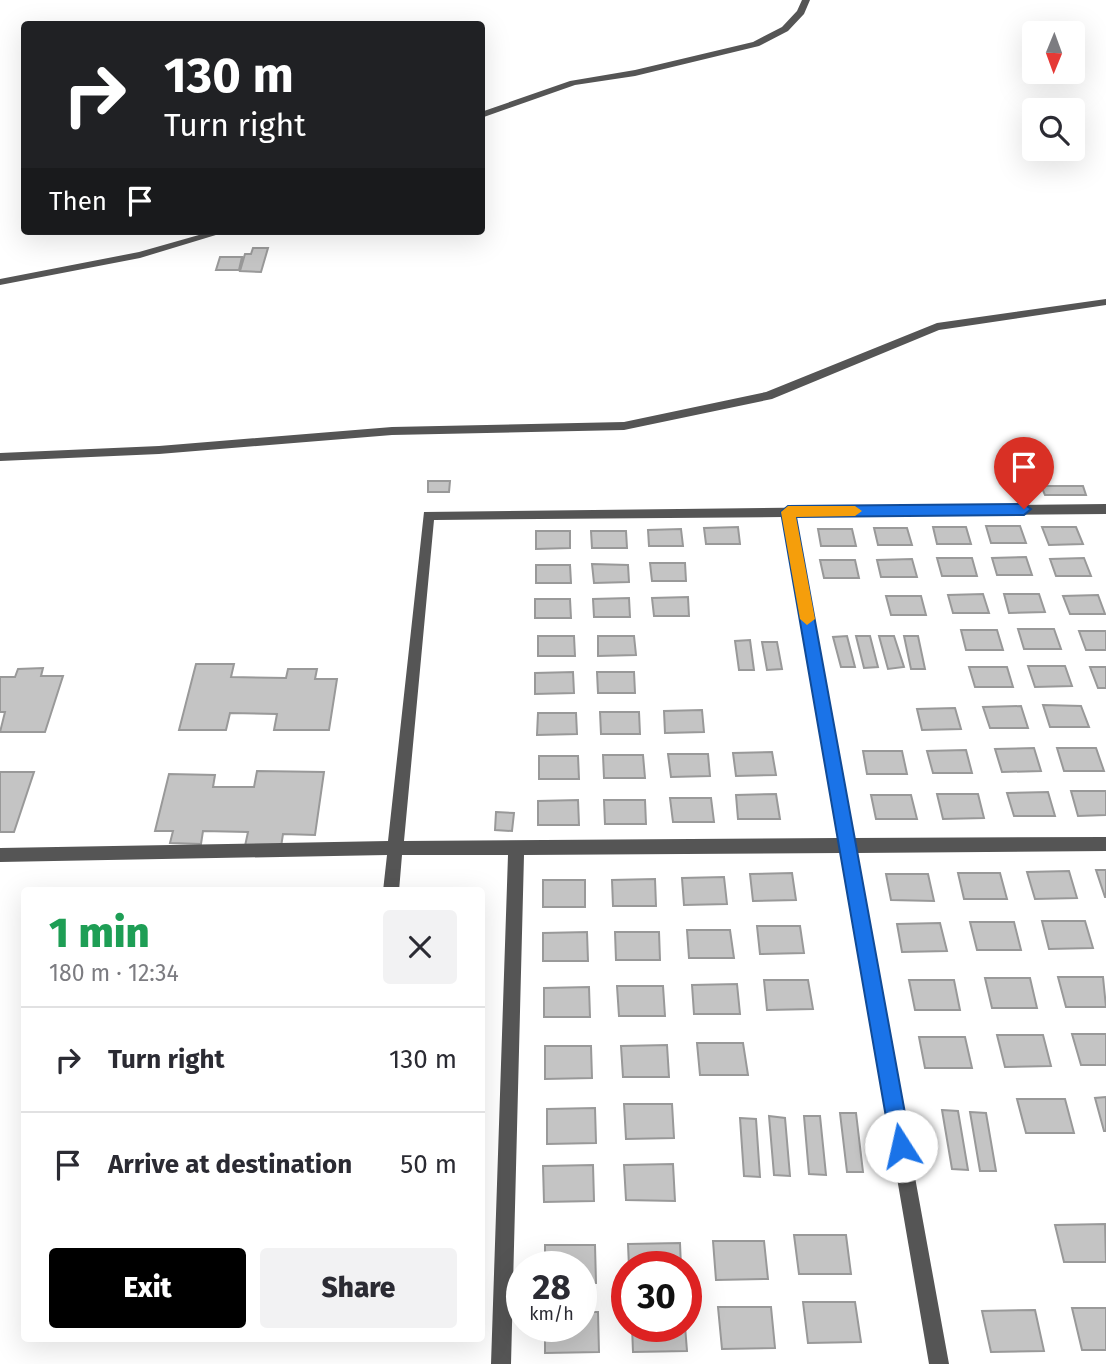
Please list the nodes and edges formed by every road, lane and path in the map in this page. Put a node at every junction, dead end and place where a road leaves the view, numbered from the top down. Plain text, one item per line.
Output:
1 (806, 0) edge
2 (485, 113) edge
3 (211, 235) edge
4 (0, 282) edge
5 (1106, 302) edge
6 (0, 457) edge
7 (1105, 511) edge
8 (788, 512) junction
9 (1106, 844) edge
10 (849, 845) junction
11 (395, 848) junction
12 (516, 848) junction
13 (0, 855) edge
14 (391, 887) edge
15 (501, 1364) edge
16 (939, 1364) edge

1 - 2 street
3 - 4 street
5 - 6 street
7 - 8 street
8 - 10 street
8 - 11 street
9 - 10 street
10 - 12 street
10 - 16 street
11 - 12 street
11 - 13 street
11 - 14 street
12 - 15 street

